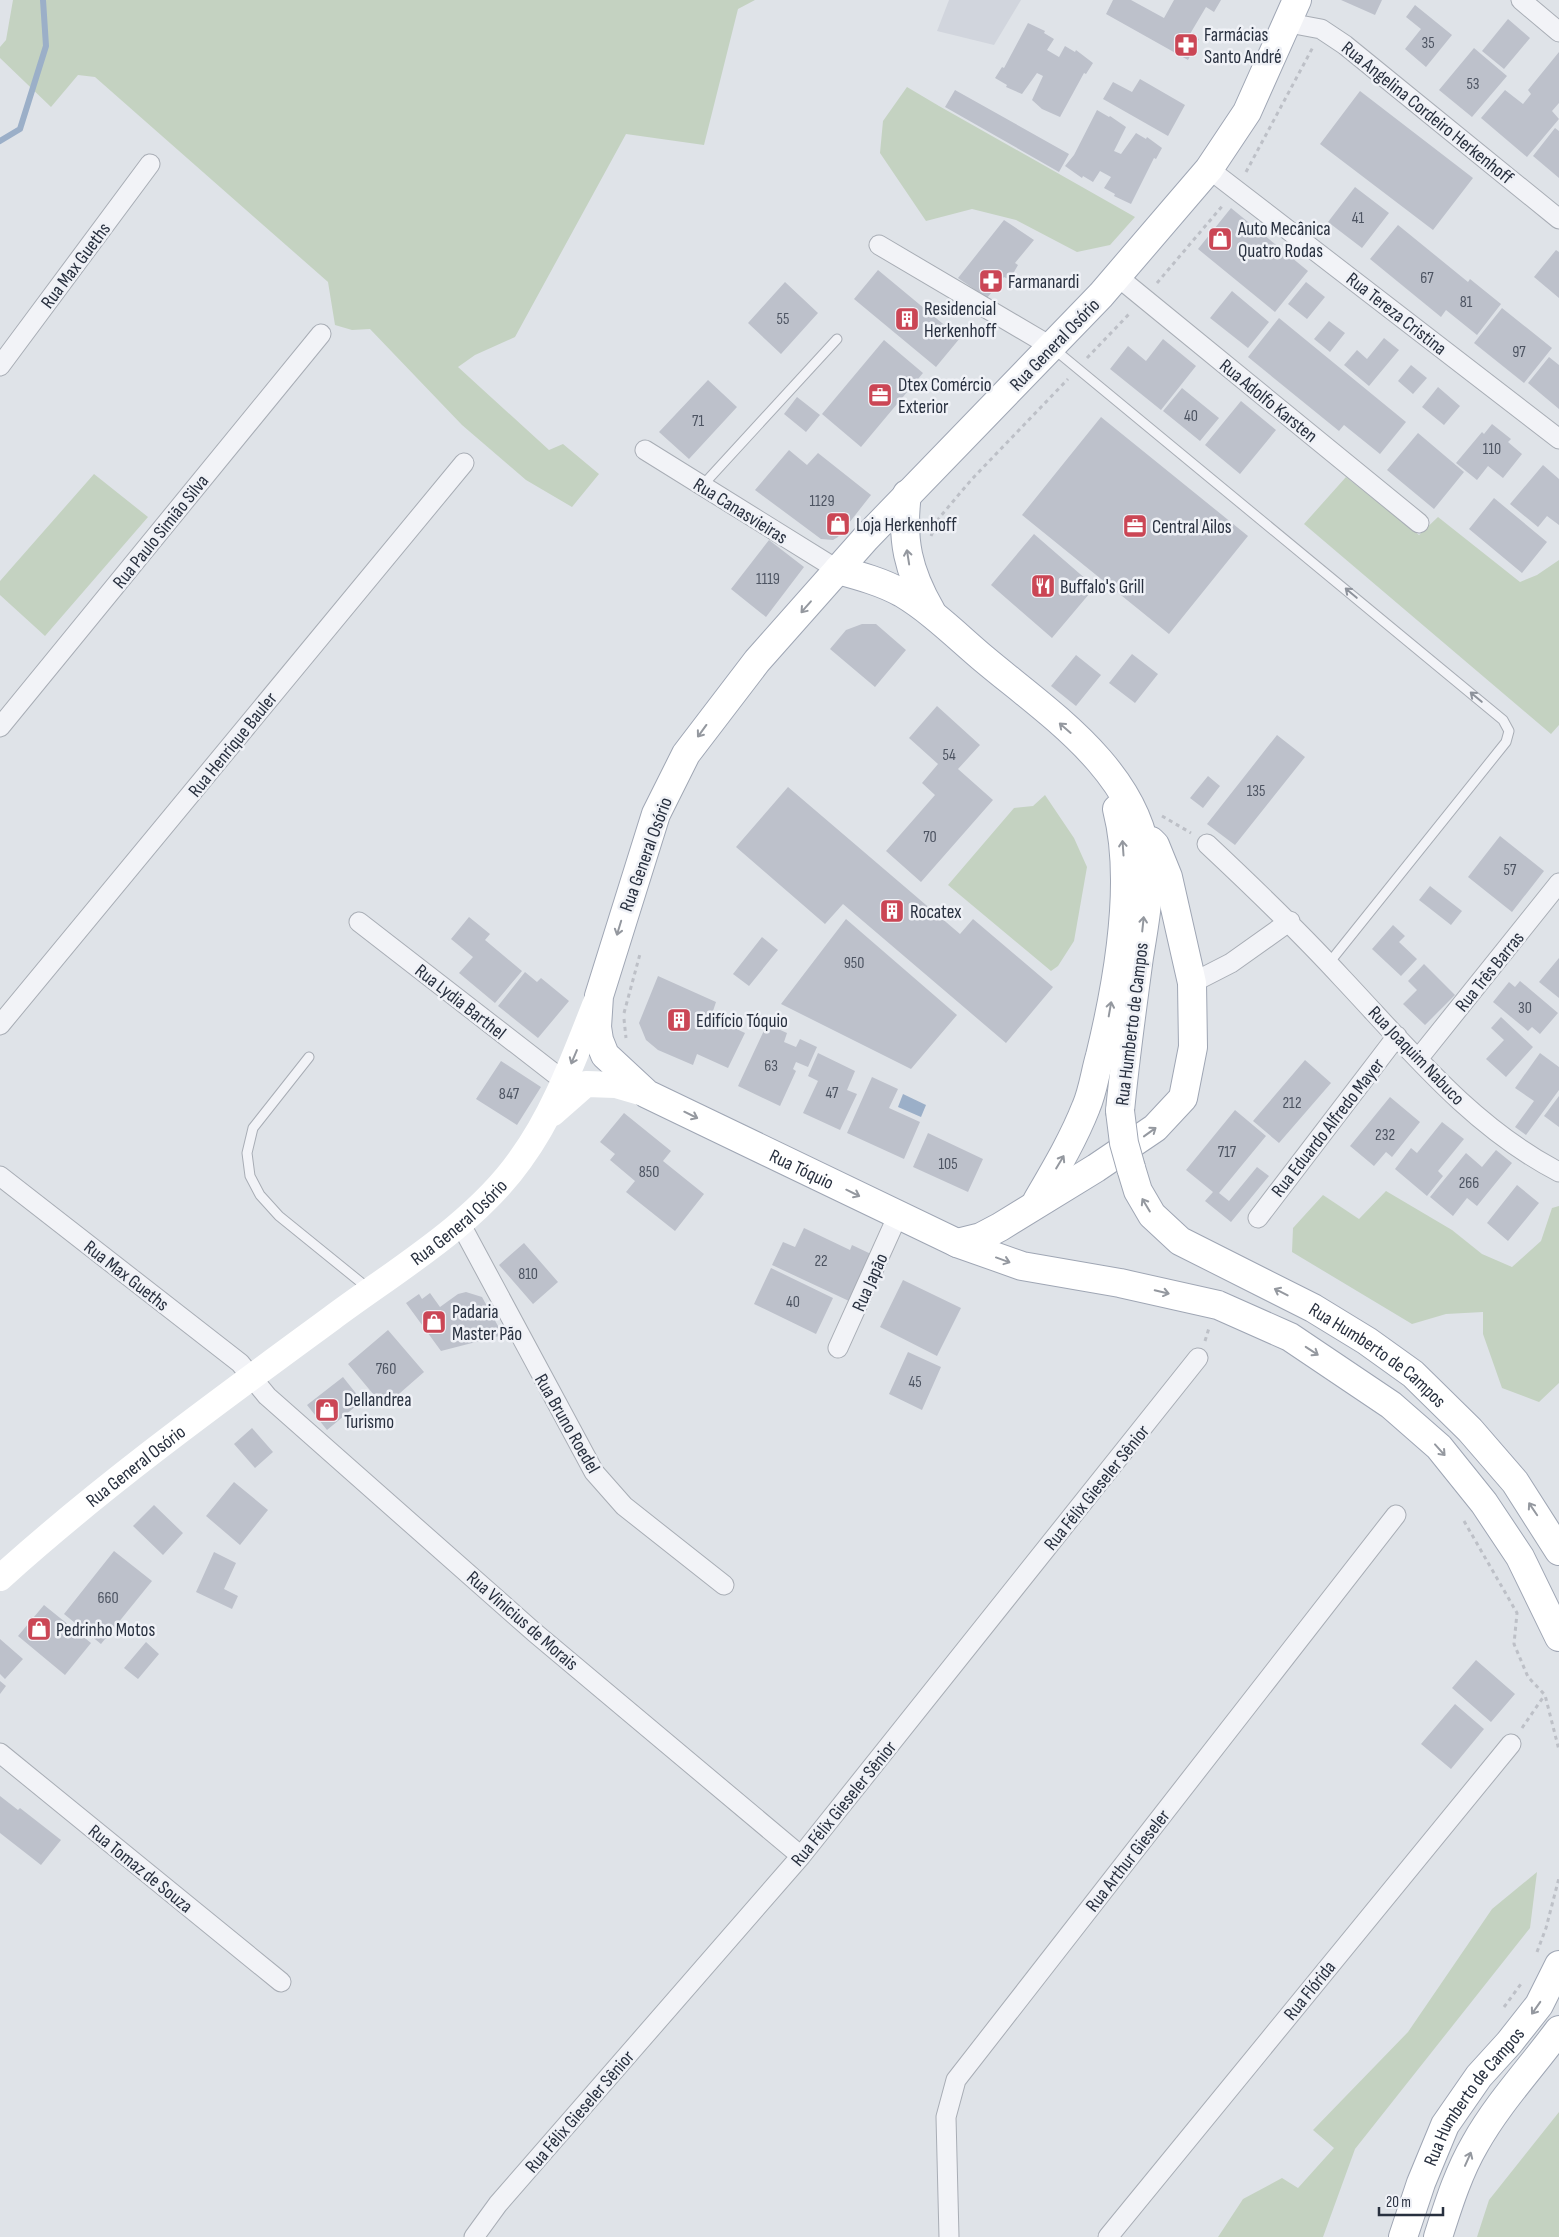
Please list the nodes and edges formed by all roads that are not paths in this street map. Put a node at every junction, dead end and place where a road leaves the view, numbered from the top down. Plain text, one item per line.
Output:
1 (1521, 0) edge
2 (1290, 8) edge
3 (1559, 32) edge
4 (150, 164) dead end
5 (1210, 170) junction
6 (1559, 218) edge
7 (879, 245) dead end
8 (1118, 277) junction
9 (320, 334) dead end
10 (836, 339) dead end
11 (1052, 347) junction
12 (0, 366) edge
13 (1559, 439) edge
14 (645, 450) dead end
15 (464, 463) dead end
16 (702, 486) junction
17 (908, 494) junction
18 (1419, 522) dead end
19 (838, 570) junction
20 (934, 617) junction
21 (0, 727) edge
22 (1101, 762) junction
23 (1135, 818) junction
24 (1207, 844) road end
25 (1559, 883) edge
26 (1290, 921) junction
27 (359, 922) dead end
28 (1329, 963) junction
29 (1192, 983) junction
30 (599, 996) junction
31 (0, 1026) edge
32 (1397, 1036) junction
33 (309, 1057) dead end
34 (1418, 1059) junction
35 (564, 1081) junction
36 (647, 1094) junction
37 (548, 1119) junction
38 (1559, 1172) edge
39 (0, 1176) edge
40 (1035, 1204) junction
41 (898, 1215) junction
42 (1258, 1218) dead end
43 (460, 1223) junction
44 (957, 1243) junction
45 (370, 1290) junction
46 (838, 1348) dead end
47 (1198, 1358) dead end
48 (251, 1378) junction
49 (1396, 1515) dead end
50 (1559, 1551) edge
51 (0, 1578) edge
52 (724, 1585) dead end
53 (1559, 1637) edge
54 (1511, 1744) road end
55 (0, 1754) edge
56 (801, 1856) junction
57 (1559, 1965) edge
58 (281, 1982) dead end
59 (1559, 2030) edge
60 (474, 2237) edge
61 (949, 2237) edge
62 (1108, 2237) edge
63 (1402, 2237) edge
64 (1438, 2237) edge

1 - 3 street
2 - 5 main road, Rua General Osório
2 - 6 street, Rua Angelina Cordeiro Herkenhoff
4 - 12 street, Rua Max Gueths
5 - 8 main road, Rua General Osório
5 - 13 street, Rua Tereza Cristina
7 - 11 street
8 - 11 main road, Rua General Osório
8 - 18 street, Rua Adolfo Karsten
9 - 21 street, Rua Paulo Simião Silva
10 - 16 lane
11 - 17 main road, Rua General Osório
28 -> 11 lane
14 - 16 street, Rua Canasvieiras
15 - 31 street, Rua Henrique Bauler
16 - 19 street, Rua Canasvieiras
17 - 19 main road, Rua General Osório
20 -> 17 main road, Rua Humberto de Campos
19 - 20 main road, Rua Humberto de Campos
19 -> 30 main road, Rua General Osório
22 -> 20 main road, Rua Humberto de Campos
22 - 23 main road, Rua Humberto de Campos
40 -> 22 main road
23 - 29 main road
50 -> 23 main road, Rua Humberto de Campos, bridge
24 - 26 street, Rua Joaquim Nabuco
25 - 34 street, Rua Três Barras
26 - 28 street, Rua Joaquim Nabuco
26 - 29 street
27 - 35 street, Rua Lydia Barthel
28 - 32 street, Rua Joaquim Nabuco
40 -> 29 main road
30 -> 35 main road, Rua General Osório
30 - 36 main road, Rua Tóquio
32 - 34 street, Rua Joaquim Nabuco
32 - 42 street, Rua Eduardo Alfredo Mayer
33 - 45 lane
34 - 38 street, Rua Joaquim Nabuco
35 - 37 main road, Rua General Osório
36 - 37 main road, Rua Tóquio
36 -> 41 main road, Rua Tóquio
37 - 43 main road, Rua General Osório
39 - 48 street, Rua Max Gueths
40 - 44 main road
41 - 44 main road, Rua Tóquio
41 - 46 street, Rua Japão
43 - 45 main road, Rua General Osório
43 - 52 street, Rua Bruno Roedel
44 -> 53 main road, Rua Humberto de Campos
45 - 48 main road, Rua General Osório
47 - 56 street, Rua Félix Gieseler Sênior
48 - 51 main road, Rua General Osório
48 - 56 street, Rua Vinicius de Morais
49 - 61 street, Rua Arthur Gieseler
54 - 62 street, Rua Flórida
55 - 58 street, Rua Tomaz de Souza
56 - 60 street, Rua Félix Gieseler Sênior
57 -> 63 main road, Rua Humberto de Campos
64 -> 59 main road, Rua Humberto de Campos

